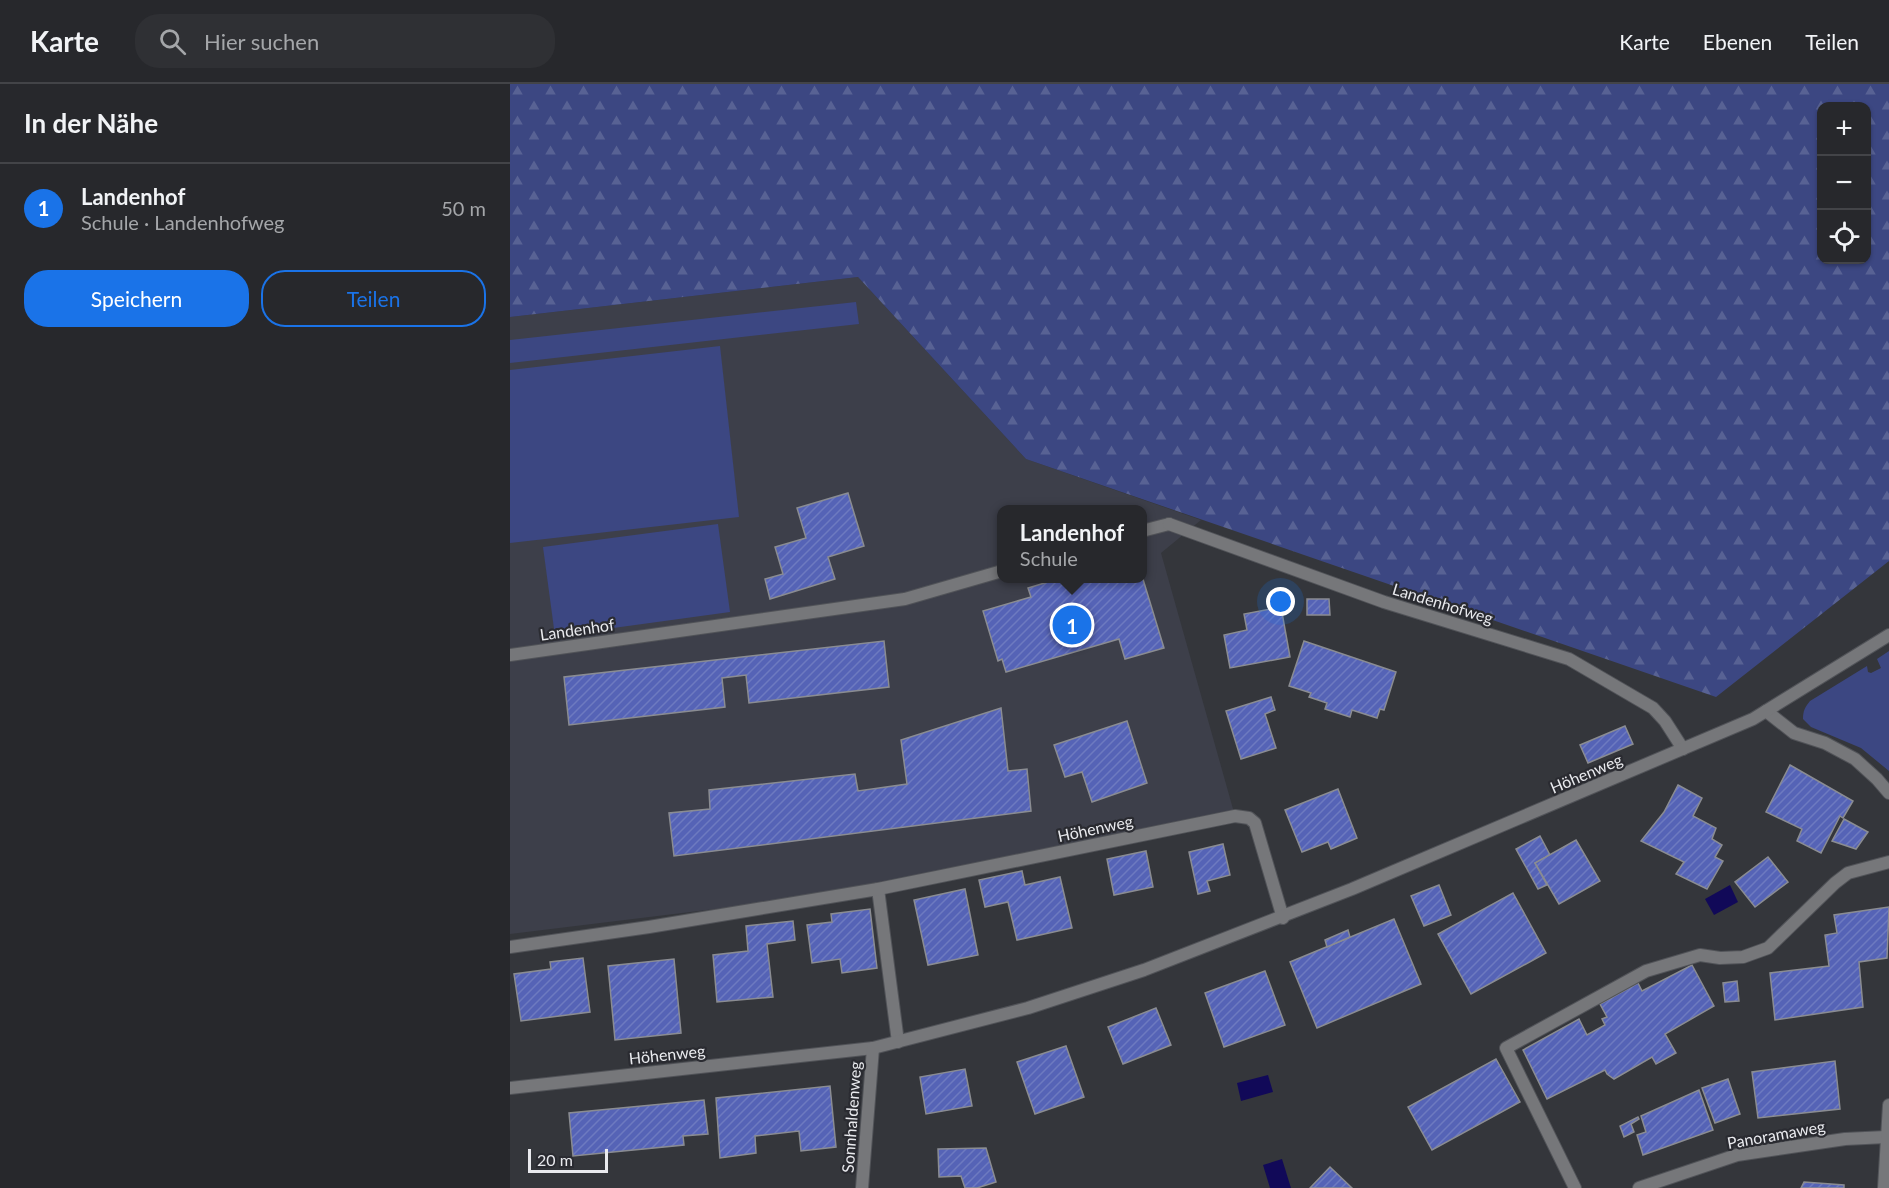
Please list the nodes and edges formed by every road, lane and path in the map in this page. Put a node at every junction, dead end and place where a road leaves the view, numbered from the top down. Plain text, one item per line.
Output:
1 (1147, 530) edge
2 (997, 572) edge
3 (1889, 635) edge
4 (510, 655) edge
5 (1766, 711) junction
6 (1683, 749) junction
7 (1889, 793) edge
8 (1889, 861) edge
9 (879, 889) junction
10 (1283, 918) junction
11 (510, 947) edge
12 (898, 1042) junction
13 (873, 1048) junction
14 (510, 1088) edge
15 (1889, 1105) edge
16 (1886, 1137) junction
17 (1672, 1183) edge
18 (862, 1188) edge
19 (1575, 1188) edge
20 (1640, 1188) edge
21 (1884, 1188) edge

1 - 6 street, Landenhofweg
2 - 4 street, Landenhof
3 - 5 street, Höhenweg
5 - 6 street, Höhenweg
5 - 7 street
6 - 10 street, Höhenweg
8 - 19 street
9 - 10 street, Höhenweg
9 - 11 street, Höhenweg
9 - 12 street
10 - 12 street, Höhenweg
12 - 13 street, Höhenweg
13 - 14 street, Höhenweg
13 - 18 street, Sonnhaldenweg
15 - 16 street
16 - 17 street, Panoramaweg
16 - 21 street
17 - 20 street, Panoramaweg

